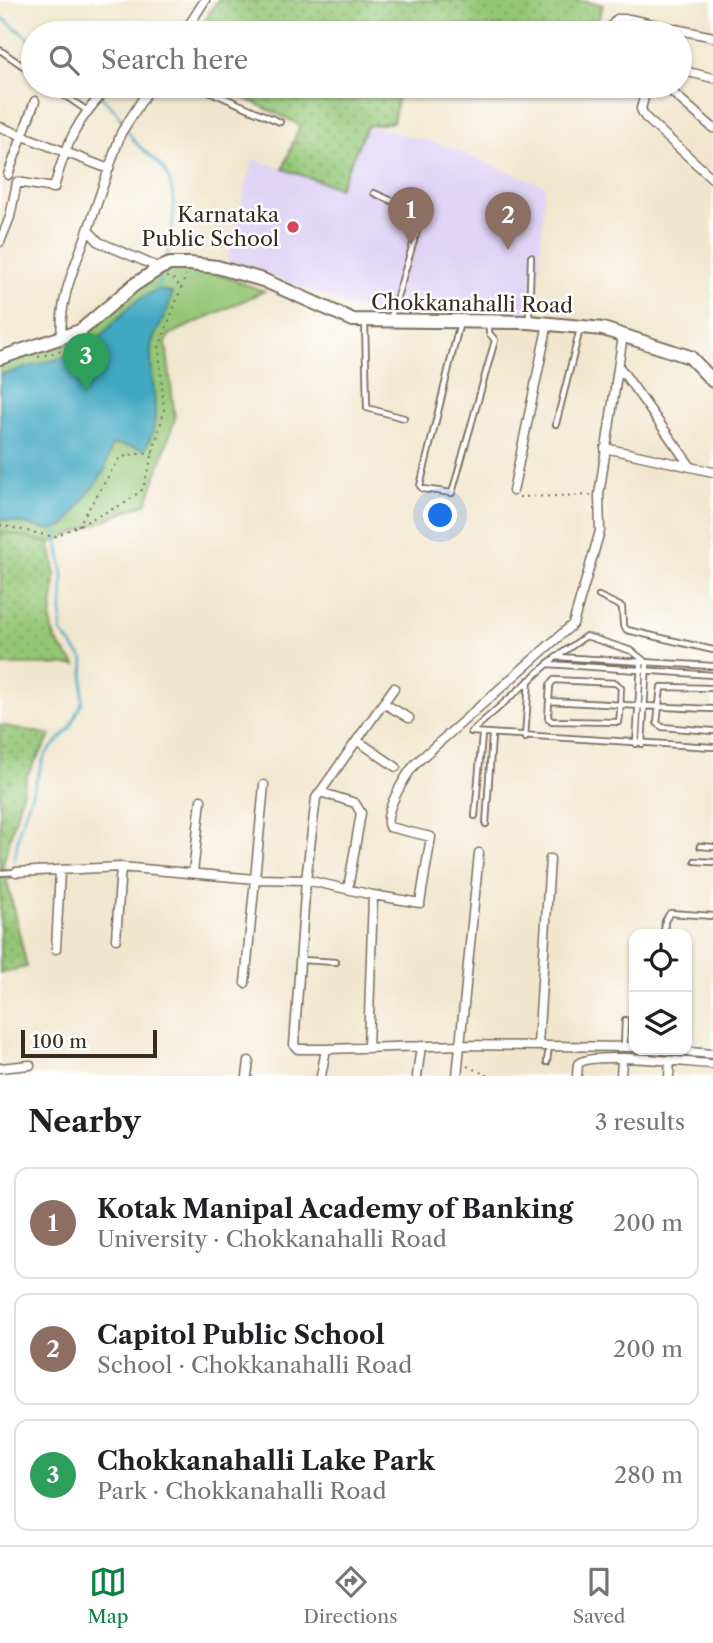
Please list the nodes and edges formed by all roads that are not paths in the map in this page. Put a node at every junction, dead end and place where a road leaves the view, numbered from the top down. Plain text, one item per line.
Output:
1 (205, 0) edge
2 (192, 21) edge
3 (615, 21) edge
4 (638, 21) edge
5 (692, 32) edge
6 (713, 37) edge
7 (0, 50) edge
8 (21, 65) edge
9 (692, 73) edge
10 (713, 78) edge
11 (68, 98) edge
12 (98, 98) edge
13 (143, 98) edge
14 (225, 98) edge
15 (644, 98) edge
16 (679, 98) edge
17 (35, 101) dead end
18 (86, 110) junction
19 (280, 122) dead end
20 (0, 127) edge
21 (713, 128) edge
22 (23, 135) junction
23 (64, 149) junction
24 (109, 169) junction
25 (8, 175) dead end
26 (713, 179) edge
27 (374, 193) dead end
28 (88, 230) junction
29 (0, 242) edge
30 (531, 257) dead end
31 (164, 270) junction
32 (390, 320) junction
33 (365, 321) junction
34 (461, 321) junction
35 (489, 322) junction
36 (529, 322) junction
37 (548, 323) junction
38 (581, 324) junction
39 (624, 335) junction
40 (62, 339) junction
41 (0, 358) edge
42 (620, 368) junction
43 (713, 381) edge
44 (404, 418) dead end
45 (556, 424) dead end
46 (605, 448) junction
47 (691, 467) junction
48 (713, 472) edge
49 (511, 494) road end
50 (599, 596) dead end
51 (713, 650) edge
52 (556, 657) junction
53 (644, 663) junction
54 (548, 664) junction
55 (713, 666) edge
56 (644, 670) junction
57 (713, 675) edge
58 (528, 680) junction
59 (394, 688) dead end
60 (713, 688) edge
61 (549, 701) junction
62 (383, 703) junction
63 (620, 705) junction
64 (642, 706) junction
65 (658, 707) junction
66 (713, 709) edge
67 (409, 718) dead end
68 (713, 731) edge
69 (482, 735) junction
70 (492, 736) junction
71 (525, 737) junction
72 (358, 741) junction
73 (639, 744) junction
74 (713, 747) edge
75 (396, 767) dead end
76 (264, 785) dead end
77 (320, 792) junction
78 (201, 800) dead end
79 (475, 816) dead end
80 (486, 824) dead end
81 (700, 846) dead end
82 (713, 847) edge
83 (479, 853) dead end
84 (550, 859) dead end
85 (695, 861) dead end
86 (713, 862) edge
87 (121, 867) junction
88 (60, 870) junction
89 (16, 872) joint
90 (0, 873) edge
91 (193, 873) junction
92 (255, 879) junction
93 (306, 880) junction
94 (348, 890) junction
95 (373, 895) junction
96 (713, 916) edge
97 (664, 929) edge
98 (116, 939) dead end
99 (56, 949) dead end
100 (301, 960) junction
101 (336, 962) dead end
102 (245, 984) dead end
103 (625, 1020) dead end
104 (462, 1045) junction
105 (538, 1045) junction
106 (549, 1045) junction
107 (421, 1046) junction
108 (624, 1046) junction
109 (629, 1046) edge
110 (368, 1048) junction
111 (326, 1049) junction
112 (692, 1052) edge
113 (713, 1054) edge
114 (622, 1060) junction
115 (249, 1061) dead end
116 (670, 1061) junction
117 (547, 1062) dead end
118 (713, 1064) edge
119 (30, 1065) dead end
120 (0, 1068) edge
121 (247, 1076) edge
122 (321, 1076) edge
123 (417, 1076) edge
124 (457, 1076) edge
125 (576, 1076) edge
126 (621, 1076) edge
127 (669, 1076) edge

1 - 2 street
3 - 4 street
5 - 6 street
7 - 8 lane
9 - 10 street
11 - 18 lane
12 - 18 street
13 - 24 street
14 - 19 lane
15 - 26 street
16 - 21 street
17 - 22 street
18 - 23 street
20 - 22 street
22 - 23 street
22 - 25 street
23 - 24 street
23 - 29 street
24 - 28 street
27 - 32 lane
28 - 31 street
28 - 40 street
30 - 36 lane
31 - 33 street, Chokkanahalli Road
31 - 40 street
32 - 33 street, Chokkanahalli Road
32 - 34 street, Chokkanahalli Road
33 - 44 lane
34 - 35 street, Chokkanahalli Road
34 - 35 lane
35 - 36 street, Chokkanahalli Road
36 - 37 street, Chokkanahalli Road
37 - 38 street, Chokkanahalli Road
37 - 49 street
38 - 39 street, Chokkanahalli Road
38 - 45 lane
39 - 42 street
39 - 43 street, Chokkanahalli Road
40 - 41 street
42 - 46 street
42 - 47 street
46 - 47 street
46 - 95 street
47 - 48 street
50 - 51 lane
52 - 53 lane
52 - 53 lane
52 - 54 lane
53 - 55 lane
53 - 56 lane
54 - 56 lane
54 - 58 lane
56 - 57 lane
56 - 64 lane
58 - 69 lane
58 - 71 lane
59 - 62 street
60 - 65 lane
61 - 63 lane
61 - 63 lane
61 - 63 lane
62 - 67 street
62 - 72 street
63 - 64 lane
64 - 65 lane
64 - 73 lane
65 - 66 lane
65 - 68 lane
69 - 70 lane
69 - 79 lane
70 - 71 lane
70 - 80 lane
71 - 73 lane
72 - 75 street
72 - 77 street
73 - 74 lane
76 - 92 street
77 - 93 street
77 - 94 street
78 - 91 street
81 - 82 lane
83 - 104 street
84 - 105 street
85 - 86 lane
87 - 88 street
87 - 91 street
87 - 98 street
88 - 89 street
88 - 99 street
89 - 90 lane
91 - 92 street
92 - 93 street
92 - 102 street
93 - 94 street
93 - 100 street
94 - 95 street
95 - 110 street
96 - 97 lane
100 - 101 lane
100 - 111 street
103 - 108 lane
104 - 105 street
104 - 107 street
104 - 124 street
105 - 106 street
106 - 108 street
106 - 117 lane
107 - 110 street
107 - 123 street
108 - 109 street
110 - 111 street
111 - 122 street
112 - 113 street
114 - 116 street
114 - 125 street
114 - 126 street
115 - 121 street
116 - 118 street
116 - 127 street
119 - 120 street

